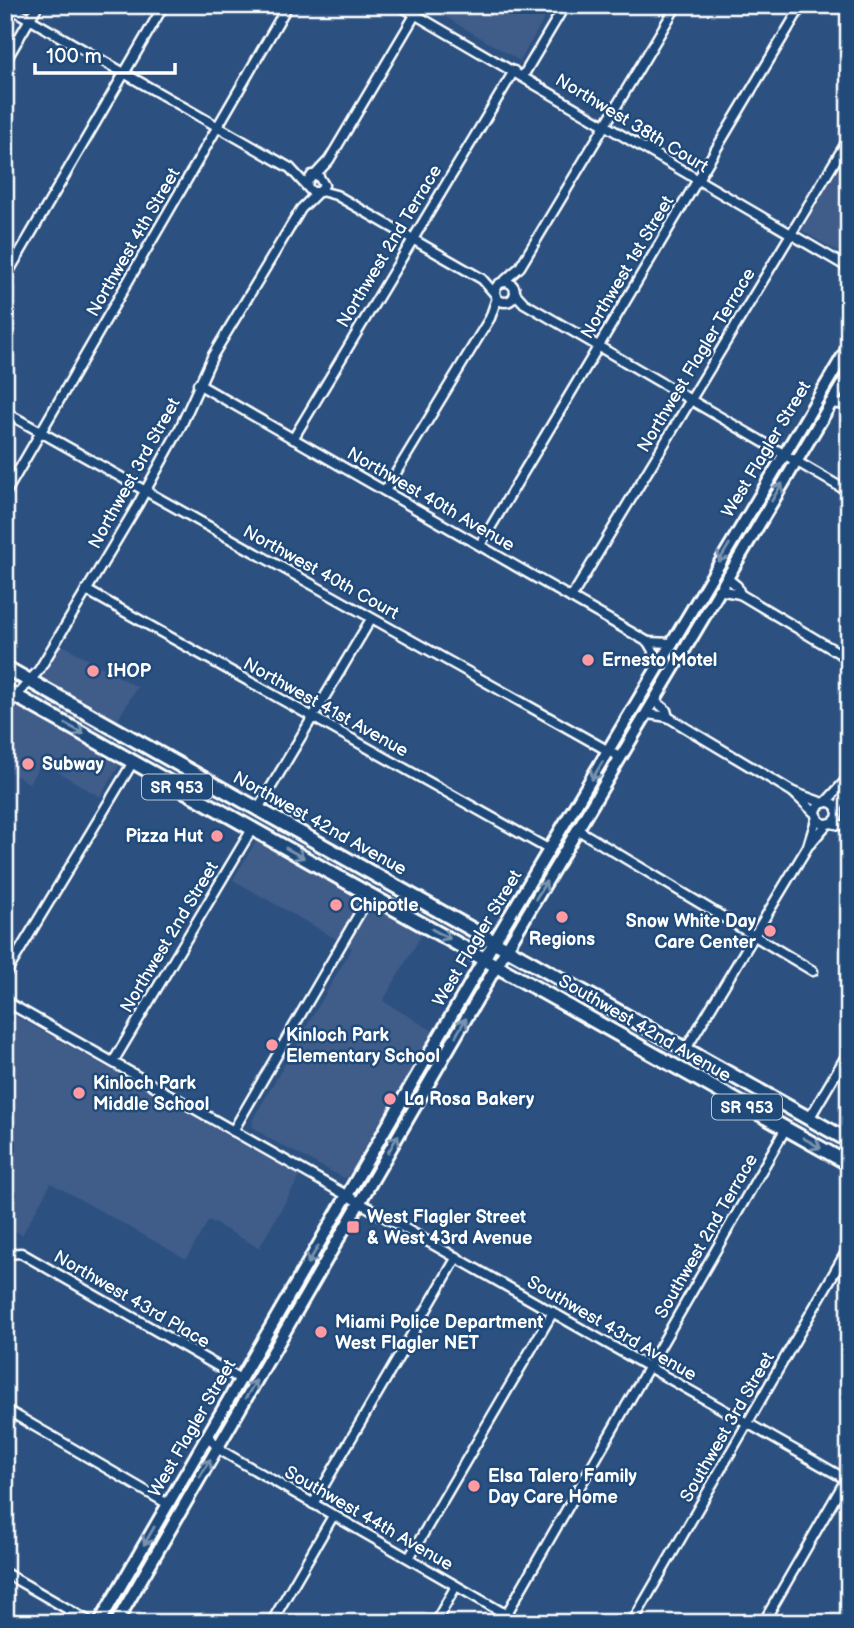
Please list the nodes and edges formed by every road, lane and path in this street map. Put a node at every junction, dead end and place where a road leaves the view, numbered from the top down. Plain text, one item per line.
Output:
1 (5, 5) edge
2 (38, 5) edge
3 (163, 5) edge
4 (288, 5) edge
5 (399, 5) edge
6 (565, 5) edge
7 (677, 5) edge
8 (802, 5) edge
9 (415, 15) junction
10 (30, 19) junction
11 (5, 62) edge
12 (514, 71) junction
13 (124, 73) junction
14 (523, 76) junction
15 (605, 126) junction
16 (218, 127) junction
17 (849, 138) edge
18 (329, 160) junction
19 (310, 180) junction
20 (698, 180) junction
21 (322, 186) junction
22 (301, 209) junction
23 (790, 234) junction
24 (412, 238) junction
25 (520, 267) junction
26 (849, 268) edge
27 (5, 278) edge
28 (482, 279) junction
29 (502, 283) junction
30 (514, 291) junction
31 (502, 299) junction
32 (524, 303) junction
33 (598, 346) junction
34 (849, 346) edge
35 (849, 373) edge
36 (198, 384) junction
37 (691, 399) junction
38 (830, 403) junction
39 (849, 405) edge
40 (5, 412) edge
41 (41, 432) junction
42 (293, 439) junction
43 (785, 453) junction
44 (796, 460) junction
45 (145, 491) junction
46 (385, 491) junction
47 (849, 492) edge
48 (5, 494) edge
49 (480, 545) junction
50 (726, 577) junction
51 (86, 590) junction
52 (719, 590) junction
53 (740, 594) junction
54 (571, 598) junction
55 (371, 619) junction
56 (648, 642) junction
57 (671, 643) junction
58 (849, 659) edge
59 (660, 663) junction
60 (5, 667) edge
61 (30, 681) junction
62 (10, 693) edge
63 (655, 701) junction
64 (5, 709) edge
65 (648, 714) junction
66 (668, 717) junction
67 (313, 718) junction
68 (609, 751) junction
69 (621, 758) junction
70 (133, 762) junction
71 (849, 777) edge
72 (849, 783) edge
73 (793, 792) junction
74 (825, 803) junction
75 (258, 809) junction
76 (838, 811) junction
77 (817, 816) junction
78 (829, 823) junction
79 (288, 825) junction
80 (849, 825) edge
81 (252, 829) junction
82 (578, 830) junction
83 (808, 846) junction
84 (550, 850) junction
85 (370, 895) junction
86 (754, 936) junction
87 (494, 942) junction
88 (506, 949) junction
89 (485, 958) junction
90 (497, 964) junction
91 (813, 971) dead end
92 (5, 975) edge
93 (5, 1001) edge
94 (685, 1049) junction
95 (646, 1050) junction
96 (849, 1051) edge
97 (113, 1062) junction
98 (676, 1066) junction
99 (719, 1068) junction
100 (812, 1120) junction
101 (786, 1128) junction
102 (233, 1131) junction
103 (849, 1141) edge
104 (849, 1164) edge
105 (347, 1196) junction
106 (359, 1202) junction
107 (849, 1247) edge
108 (6, 1253) edge
109 (457, 1257) junction
110 (553, 1312) junction
111 (649, 1367) junction
112 (240, 1380) junction
113 (5, 1409) edge
114 (747, 1423) junction
115 (208, 1434) junction
116 (217, 1448) junction
117 (848, 1478) edge
118 (168, 1504) junction
119 (313, 1504) junction
120 (334, 1516) junction
121 (169, 1530) junction
122 (409, 1559) junction
123 (5, 1573) edge
124 (456, 1586) junction
125 (506, 1615) junction
126 (92, 1623) edge
127 (99, 1623) edge
128 (116, 1623) edge
129 (271, 1623) edge
130 (435, 1623) edge
131 (521, 1623) edge
132 (632, 1623) edge
133 (763, 1623) edge

1 - 10 street
2 - 10 street
3 - 13 street
4 - 16 street, Northwest 4th Street
5 - 9 street, Northwest 38th Court
6 - 14 street
7 - 15 street
8 - 20 street, Northwest 1st Street
9 - 12 street, Northwest 38th Court
9 - 18 street, Northwest 3rd Street
10 - 11 street
10 - 13 street
12 - 14 street, Northwest 38th Court
12 - 24 street, Northwest 2nd Terrace
13 - 16 street
13 - 27 street
14 - 15 street, Northwest 38th Court
15 - 20 street, Northwest 38th Court
15 - 25 street
16 - 19 street
16 - 41 street, Northwest 4th Street
17 - 23 street, Northwest Flagler Terrace
18 - 19 street, Northwest 3rd Street
18 - 21 street, Northwest 3rd Street
19 - 21 street
19 - 21 street
19 - 22 street, Northwest 3rd Street
20 - 23 street, Northwest 38th Court
20 - 33 street, Northwest 1st Street
21 - 22 street, Northwest 3rd Street
21 - 24 street
22 - 36 street, Northwest 3rd Street
23 - 26 street, Northwest 38th Court
23 - 37 street, Northwest Flagler Terrace
24 - 28 street
24 - 42 street, Northwest 2nd Terrace
25 - 29 street
25 - 30 street
28 - 29 street
28 - 31 street
29 - 30 street
29 - 31 street
30 - 31 street
30 - 32 street
31 - 32 street
31 - 46 street
32 - 33 street
33 - 37 street
33 - 49 street, Northwest 1st Street
34 - 43 main road, West Flagler Street
35 - 38 main road, West Flagler Street
36 - 42 street, Northwest 40th Avenue
36 - 45 street, Northwest 3rd Street
37 - 43 street
37 - 54 street, Northwest Flagler Terrace
38 - 39 street
38 - 44 main road, West Flagler Street
40 - 41 street, Northwest 40th Court
41 - 45 street, Northwest 40th Court
41 - 48 street, Northwest 4th Street
42 - 46 street, Northwest 40th Avenue
43 - 44 street
43 -> 57 main road, West Flagler Street
44 - 47 street
50 -> 44 main road, West Flagler Street
45 - 51 street, Northwest 3rd Street
45 - 55 street, Northwest 40th Court
46 - 49 street, Northwest 40th Avenue
49 - 54 street, Northwest 40th Avenue
50 - 52 main road, West Flagler Street
50 - 53 street
51 - 61 street, Northwest 3rd Street
51 - 67 street, Northwest 41st Avenue
52 - 53 street
52 - 63 main road, West Flagler Street
53 - 58 street
54 - 56 street, Northwest 40th Avenue
55 - 67 street
55 - 68 street, Northwest 40th Court
56 - 57 street, Northwest 40th Avenue
56 - 59 street
57 - 59 main road, West Flagler Street
59 - 68 main road, West Flagler Street
60 - 61 main road, Northwest 42nd Avenue / SR 953
61 - 62 street, Northwest 3rd Street
61 - 75 main road, Northwest 42nd Avenue / SR 953
62 - 64 street, Northwest 3rd Street
62 -> 70 main road, SR 953
63 - 65 main road, West Flagler Street
63 - 66 street
65 - 66 street
65 - 69 main road, West Flagler Street
66 - 73 street
67 - 75 street
67 - 84 street, Northwest 41st Avenue
68 - 69 street, Northwest 40th Court
68 -> 84 main road, West Flagler Street
69 - 82 main road, West Flagler Street
70 - 81 main road, SR 953
70 - 92 street
71 - 74 street
72 - 76 street
73 - 74 street
73 - 77 street
74 - 76 street
74 - 77 street
75 - 79 main road, Northwest 42nd Avenue / SR 953
76 - 78 street
76 - 80 street
77 - 78 street
77 - 83 street
78 - 80 street
78 - 83 street
79 - 81 main road
79 - 87 main road, Northwest 42nd Avenue / SR 953
81 -> 85 main road, SR 953
81 - 97 street, Northwest 2nd Street
82 - 86 street
88 -> 82 main road, West Flagler Street
83 - 86 street
84 - 87 main road, West Flagler Street
85 -> 89 main road, SR 953
85 - 102 street
86 - 91 street
86 - 94 street
87 - 88 main road, Northwest 42nd Avenue / SR 953
87 - 89 main road, West Flagler Street
88 - 90 main road, West Flagler Street
88 - 94 main road, Southwest 42nd Avenue / SR 953
89 - 90 main road, SR 953
89 - 105 main road, West Flagler Street
90 - 95 main road, Southwest 42nd Avenue / SR 953
106 -> 90 main road, West Flagler Street
93 - 97 street, Southwest 43rd Avenue
94 - 95 main road
94 - 99 main road, Southwest 42nd Avenue / SR 953
95 - 98 main road, Southwest 42nd Avenue / SR 953
96 - 100 street
97 - 102 street, Southwest 43rd Avenue
98 - 99 main road
98 - 101 main road, Southwest 42nd Avenue / SR 953
99 - 100 main road, Southwest 42nd Avenue / SR 953
100 - 101 main road
100 - 103 main road, Southwest 42nd Avenue / SR 953
101 -> 104 main road, Southwest 42nd Avenue / SR 953
101 - 111 street, Southwest 2nd Terrace
102 - 105 street, Southwest 43rd Avenue
105 - 106 street, Southwest 43rd Avenue
105 -> 112 main road, West Flagler Street
106 - 109 street, Southwest 43rd Avenue
116 -> 106 main road, West Flagler Street
107 - 114 street, Southwest 3rd Street
108 - 112 street, Northwest 43rd Place
109 - 110 street, Southwest 43rd Avenue
109 - 119 street
110 - 111 street, Southwest 43rd Avenue
110 - 122 street
111 - 114 street, Southwest 43rd Avenue
111 - 125 street, Southwest 2nd Terrace
112 - 115 main road, West Flagler Street
113 - 118 street
114 - 117 street, Southwest 43rd Avenue
114 - 132 street, Southwest 3rd Street
115 - 116 street, Southwest 44th Avenue
115 - 118 main road, West Flagler Street
116 - 119 street, Southwest 44th Avenue
121 -> 116 main road, West Flagler Street
117 - 133 street
118 - 121 main road
118 -> 127 main road, West Flagler Street
119 - 120 street, Southwest 44th Avenue
120 - 122 street, Southwest 44th Avenue
120 - 129 street
121 - 128 main road, West Flagler Street
122 - 124 street, Southwest 44th Avenue
123 - 126 street
124 - 125 street, Southwest 44th Avenue
124 - 130 street
125 - 131 street, Southwest 44th Avenue

